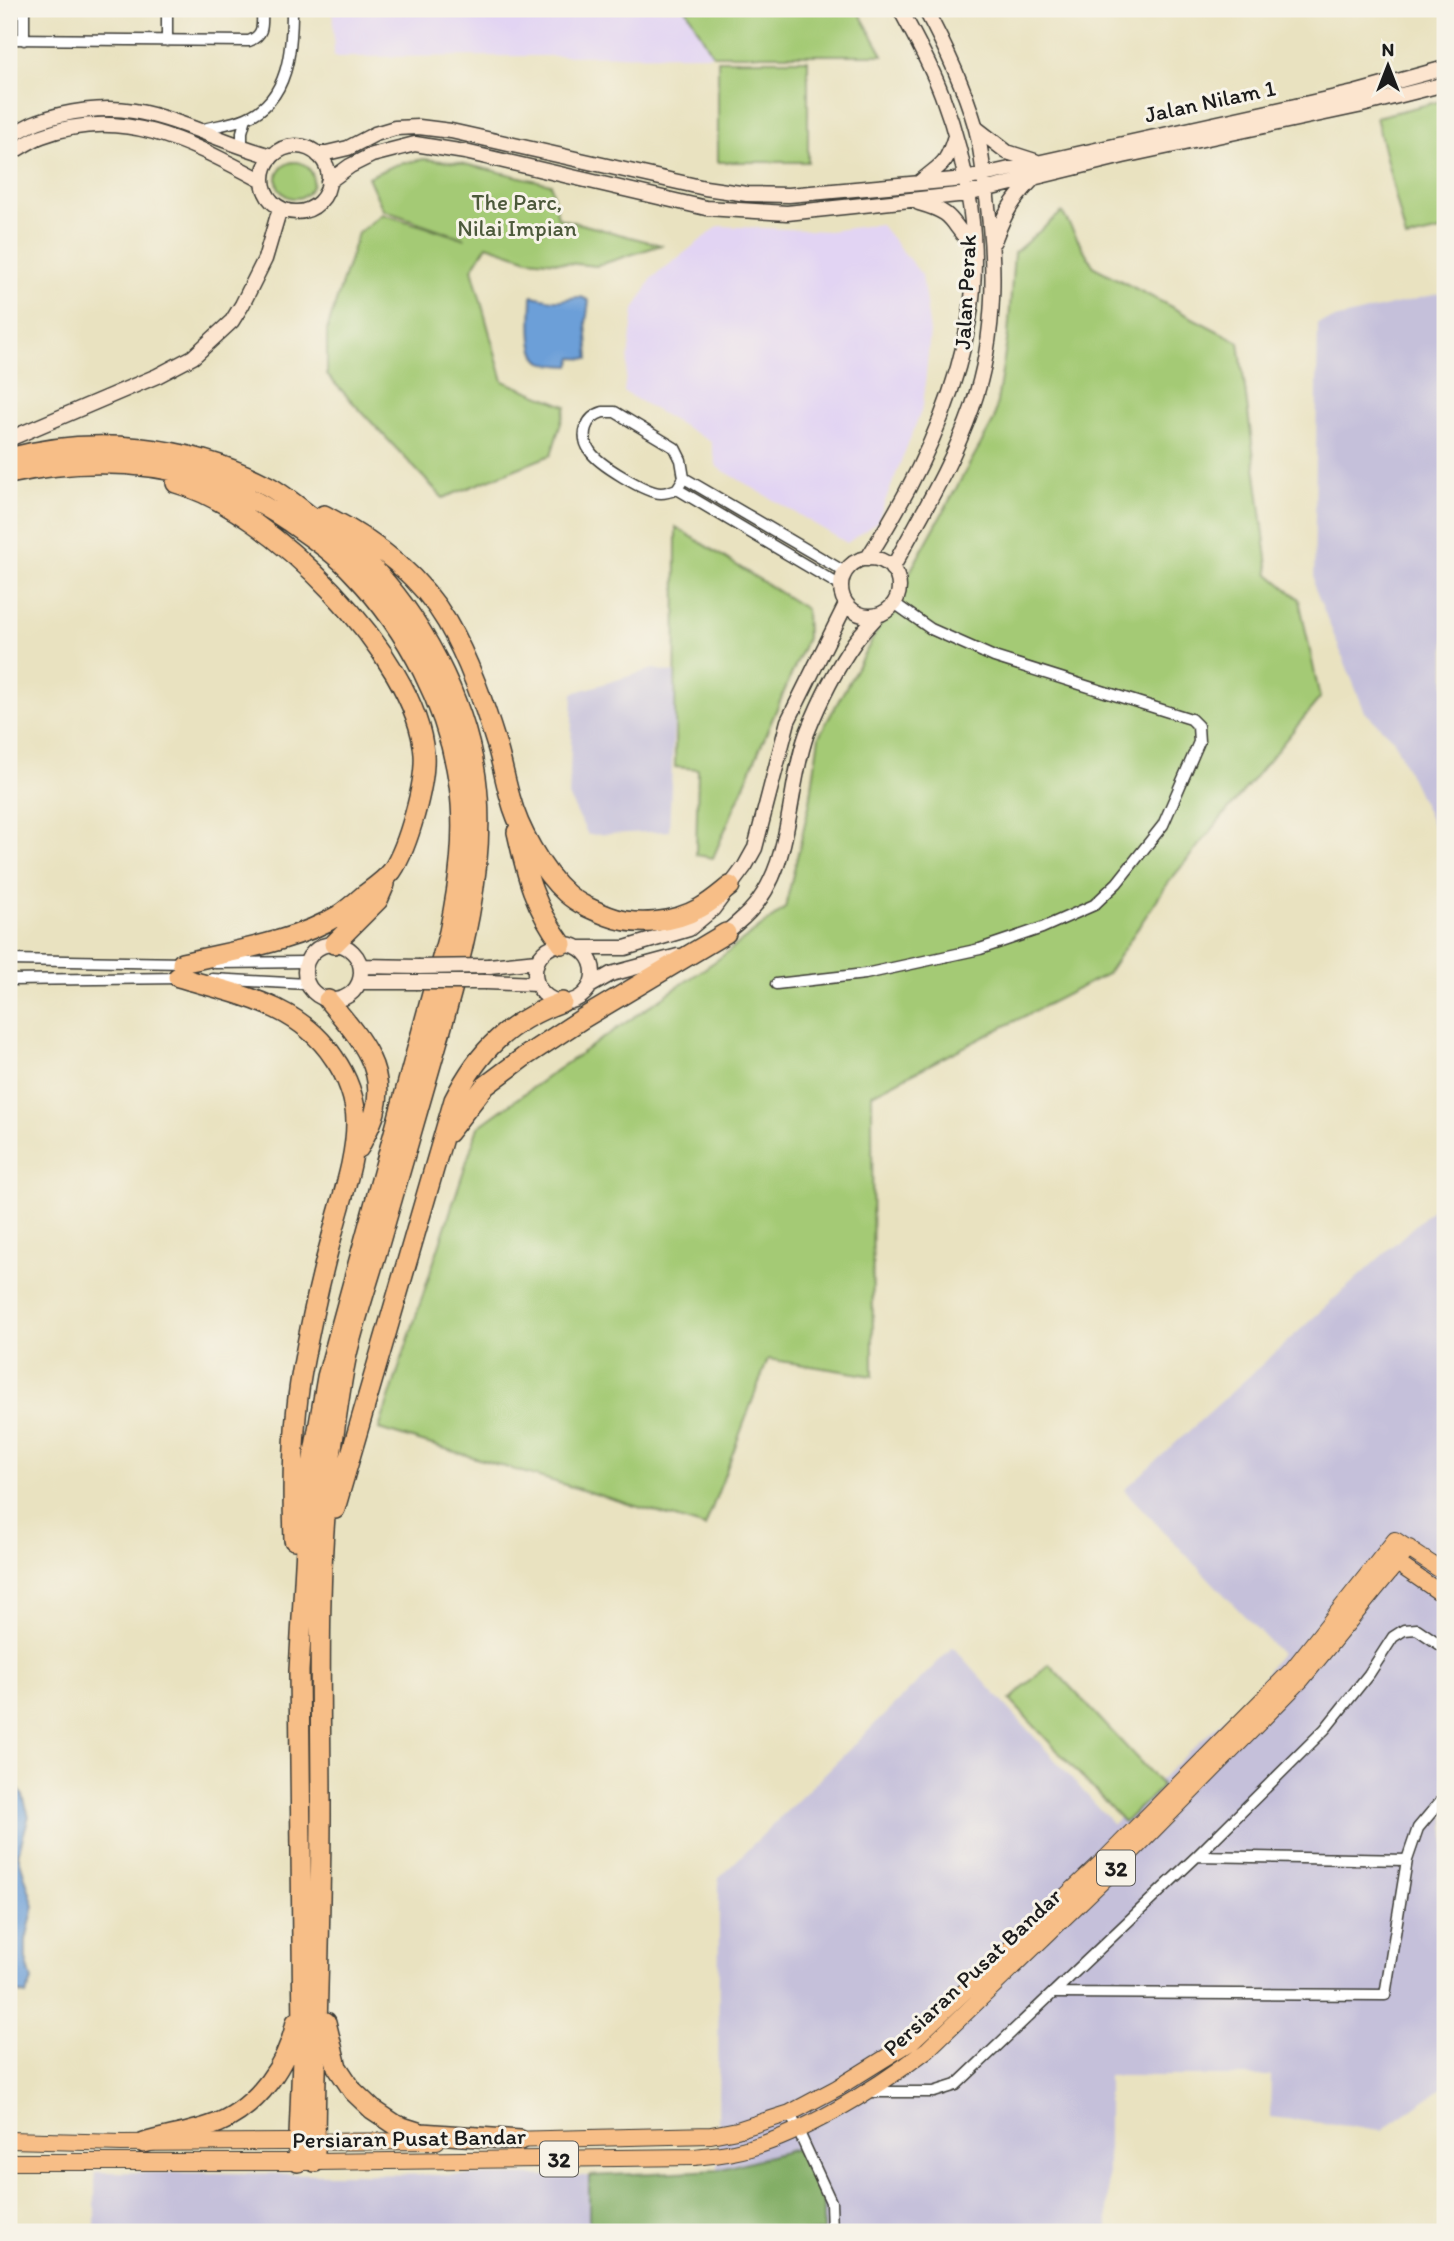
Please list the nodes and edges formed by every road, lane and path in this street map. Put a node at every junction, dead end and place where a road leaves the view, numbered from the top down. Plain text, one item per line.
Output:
1 (24, 9) edge
2 (167, 9) edge
3 (262, 9) edge
4 (292, 9) edge
5 (901, 9) edge
6 (925, 9) edge
7 (9, 39) edge
8 (24, 40) junction
9 (167, 41) junction
10 (1445, 68) edge
11 (1445, 83) edge
12 (246, 118) junction
13 (976, 128) junction
14 (197, 131) junction
15 (955, 134) junction
16 (9, 137) edge
17 (242, 148) junction
18 (9, 154) edge
19 (318, 155) junction
20 (272, 156) junction
21 (1039, 162) junction
22 (984, 174) junction
23 (1033, 178) junction
24 (965, 179) junction
25 (263, 181) junction
26 (328, 182) junction
27 (919, 183) junction
28 (986, 190) junction
29 (967, 194) junction
30 (908, 201) junction
31 (280, 208) junction
32 (993, 243) junction
33 (973, 246) junction
34 (9, 439) edge
35 (9, 458) edge
36 (139, 465) junction
37 (9, 474) edge
38 (684, 478) junction
39 (677, 489) junction
40 (288, 499) junction
41 (867, 559) junction
42 (892, 569) junction
43 (843, 579) junction
44 (894, 603) junction
45 (846, 604) junction
46 (878, 615) junction
47 (510, 801) junction
48 (391, 871) junction
49 (730, 886) junction
50 (726, 933) junction
51 (334, 944) junction
52 (571, 946) junction
53 (9, 960) edge
54 (537, 961) junction
55 (306, 962) junction
56 (361, 966) junction
57 (180, 970) junction
58 (9, 979) edge
59 (360, 982) junction
60 (307, 984) junction
61 (537, 984) junction
62 (776, 984) dead end
63 (590, 986) junction
64 (328, 1000) junction
65 (562, 1002) junction
66 (441, 1143) junction
67 (350, 1168) junction
68 (322, 1556) junction
69 (1390, 1558) junction
70 (1445, 1573) edge
71 (1445, 1596) edge
72 (1445, 1648) edge
73 (299, 1671) junction
74 (1445, 1796) edge
75 (1198, 1856) junction
76 (1407, 1860) junction
77 (311, 1990) junction
78 (1056, 1993) junction
79 (867, 2092) junction
80 (790, 2113) junction
81 (798, 2131) junction
82 (9, 2140) edge
83 (520, 2140) junction
84 (144, 2143) junction
85 (307, 2153) junction
86 (9, 2162) edge
87 (832, 2232) edge

1 - 8 street
2 - 9 street
3 - 9 street
4 - 12 street
5 - 15 main road, Jalan Perak
6 - 13 main road, Jalan Perak
7 - 8 street
8 - 9 street
10 - 21 main road, Jalan Nilam 1
11 - 23 main road, Jalan Nilam 1
12 - 14 street
12 - 17 street
13 - 21 main road
13 - 22 main road, Jalan Perak
14 - 16 main road
14 - 17 main road
15 - 24 main road, Jalan Perak
15 - 27 main road
17 - 20 main road
18 - 25 main road
19 - 20 main road
19 - 26 main road
19 - 27 main road, Jalan Nilam 1
20 - 25 main road
21 - 22 main road, Jalan Nilam 1
22 - 24 main road, Jalan Nilam 1
22 - 28 main road, Jalan Perak
23 - 28 main road, Jalan Nilam 1
23 - 32 main road
24 - 27 main road, Jalan Nilam 1
24 - 29 main road, Jalan Perak
25 - 31 main road
26 - 30 main road, Jalan Nilam 1
26 - 31 main road
28 - 29 main road, Jalan Nilam 1
28 - 32 main road, Jalan Perak
29 - 30 main road, Jalan Nilam 1
29 - 33 main road, Jalan Perak
30 - 33 main road
31 - 34 main road
32 - 42 main road, Jalan Perak
33 - 41 main road, Jalan Perak
35 - 40 highway
36 - 37 highway
36 - 48 highway
36 - 73 highway
38 - 39 street
38 - 39 street
38 - 43 street
39 - 43 street
40 - 47 highway
40 - 68 highway
41 - 42 main road
41 - 43 main road
42 - 44 main road
43 - 45 main road
44 - 46 main road
44 - 62 street
45 - 46 main road
45 - 49 main road
46 - 50 main road
47 - 49 highway
47 - 52 highway
48 - 51 highway
48 - 57 highway
49 - 52 main road
50 - 63 main road
50 - 66 highway
51 - 55 main road
51 - 56 main road
52 - 54 main road
52 - 63 main road
53 - 57 street
54 - 56 main road, bridge
54 - 61 main road
55 - 57 street
55 - 60 main road
56 - 59 main road
57 - 58 street
57 - 60 street
57 - 67 highway
59 - 61 main road, bridge
59 - 64 main road
60 - 64 main road
61 - 65 main road
63 - 65 main road
64 - 67 highway
65 - 66 highway
66 - 68 highway
67 - 73 highway
68 - 77 highway
69 - 70 main road, Persiaran Pusat Bandar / 32
69 - 71 main road
69 - 79 main road, Persiaran Pusat Bandar / 32
69 - 80 main road, Persiaran Pusat Bandar / 32
72 - 75 street
73 - 77 highway
74 - 76 street
75 - 76 street
75 - 78 street
76 - 78 street
77 - 83 highway
77 - 84 highway
77 - 85 highway
78 - 79 street
79 - 81 main road, Persiaran Pusat Bandar / 32
80 - 81 street
80 - 83 main road, Persiaran Pusat Bandar / 32
81 - 85 main road, Persiaran Pusat Bandar / 32
81 - 87 street
82 - 84 main road, Persiaran Pusat Bandar / 32
83 - 85 main road, Persiaran Pusat Bandar / 32
84 - 85 main road, Persiaran Pusat Bandar / 32
85 - 86 main road, Persiaran Pusat Bandar / 32

